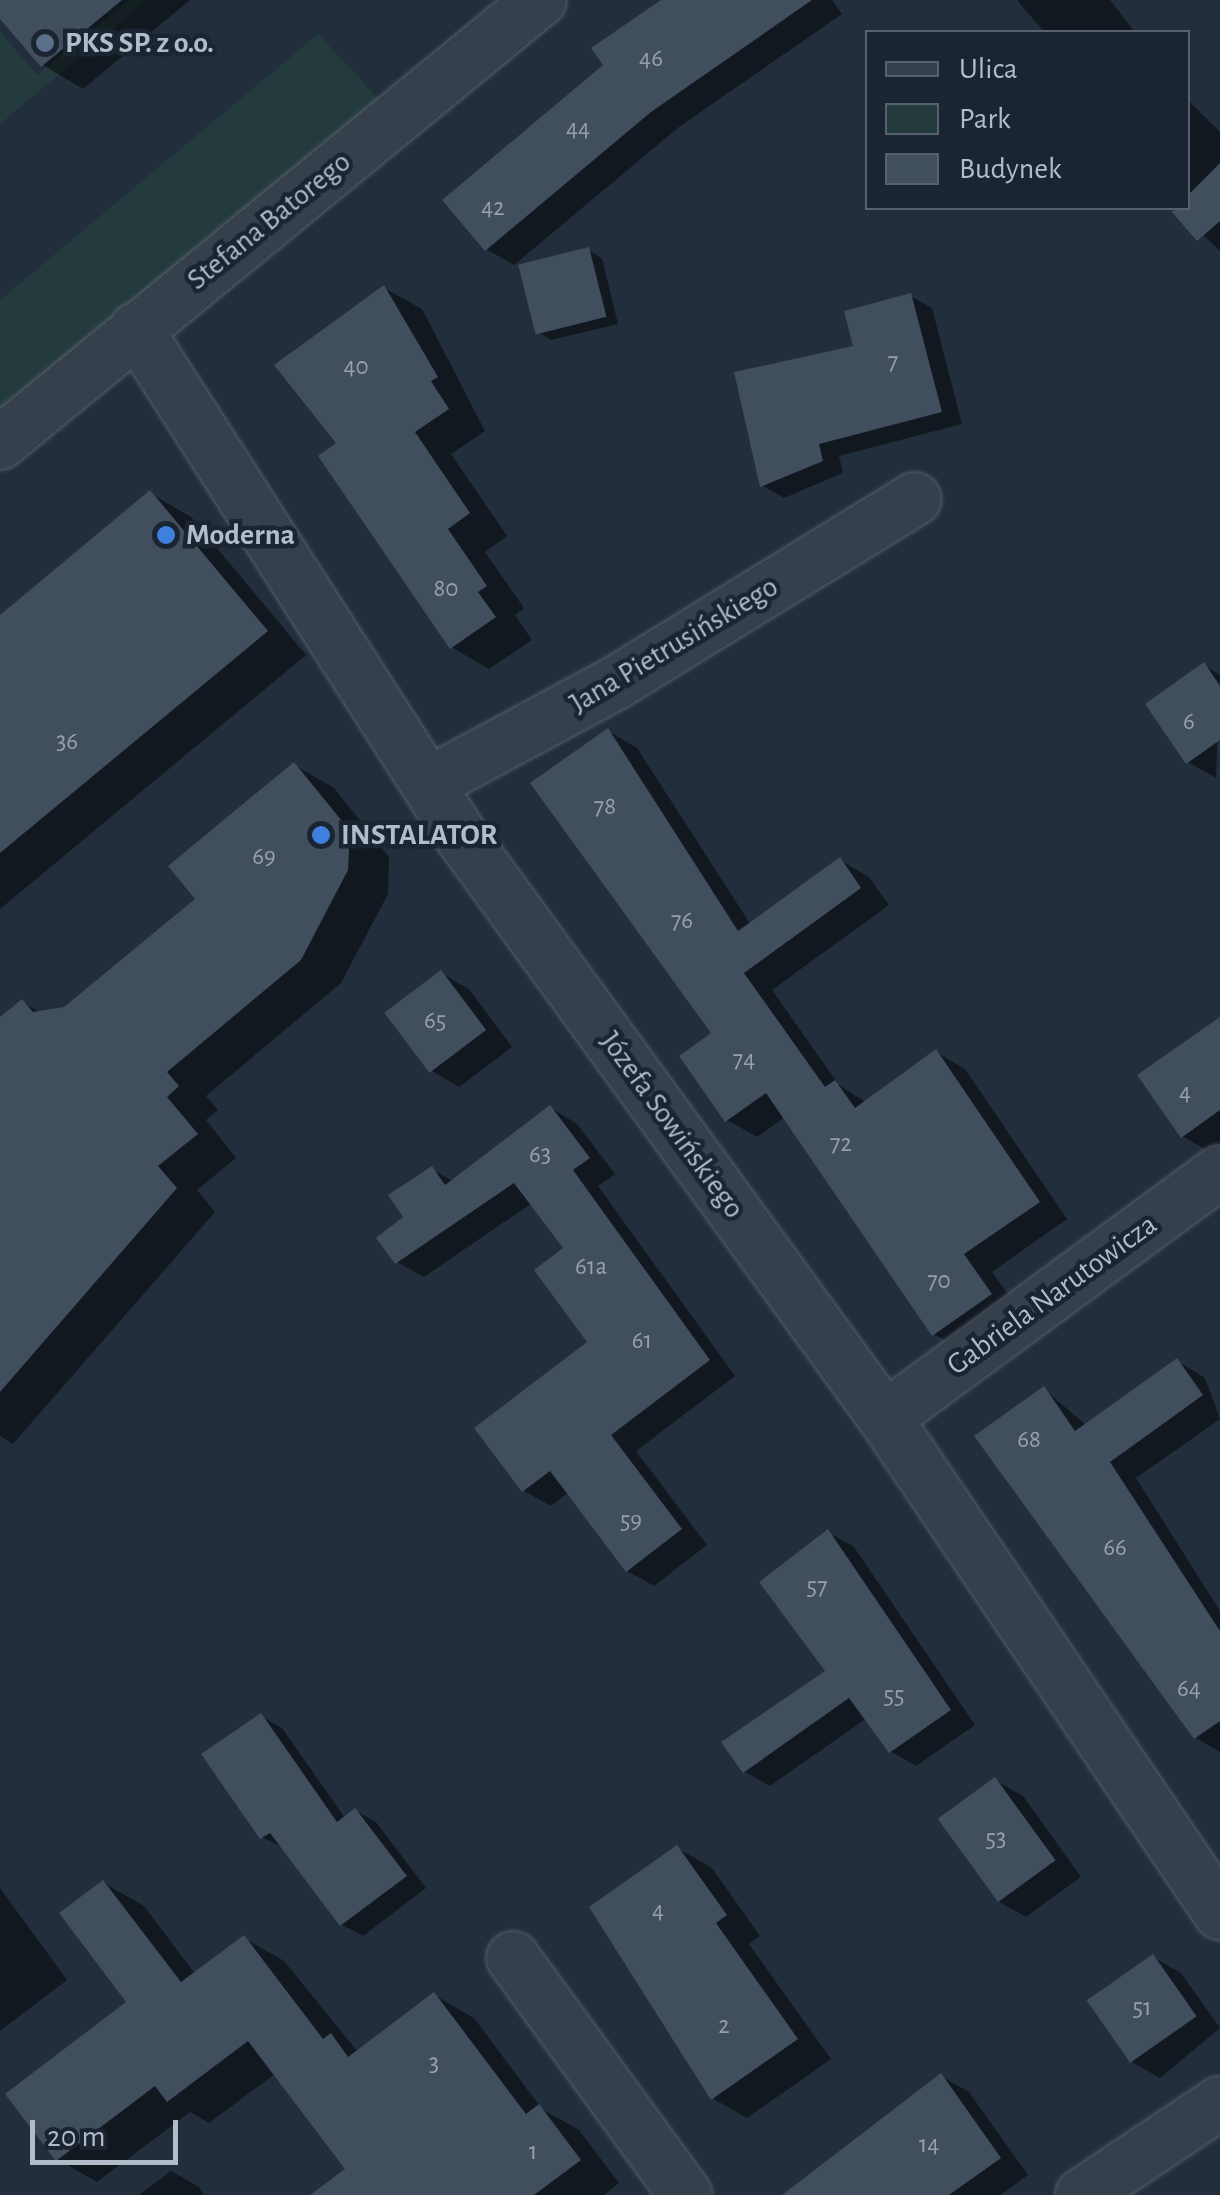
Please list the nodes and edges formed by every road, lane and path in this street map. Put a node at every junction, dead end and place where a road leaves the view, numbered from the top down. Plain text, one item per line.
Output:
1 (540, 0) edge
2 (136, 330) junction
3 (0, 443) edge
4 (915, 499) dead end
5 (428, 784) junction
6 (1220, 1172) edge
7 (885, 1418) junction
8 (1220, 1913) edge
9 (513, 1958) dead end
10 (1220, 2103) edge
11 (686, 2195) edge
12 (1082, 2195) edge

1 - 2 street, Stefana Batorego
2 - 3 street, Stefana Batorego
2 - 5 street, Józefa Sowińskiego
4 - 5 street, Jana Pietrusińskiego
5 - 7 street, Józefa Sowińskiego
6 - 7 street, Gabriela Narutowicza
7 - 8 street, Józefa Sowińskiego
9 - 11 street
10 - 12 street

